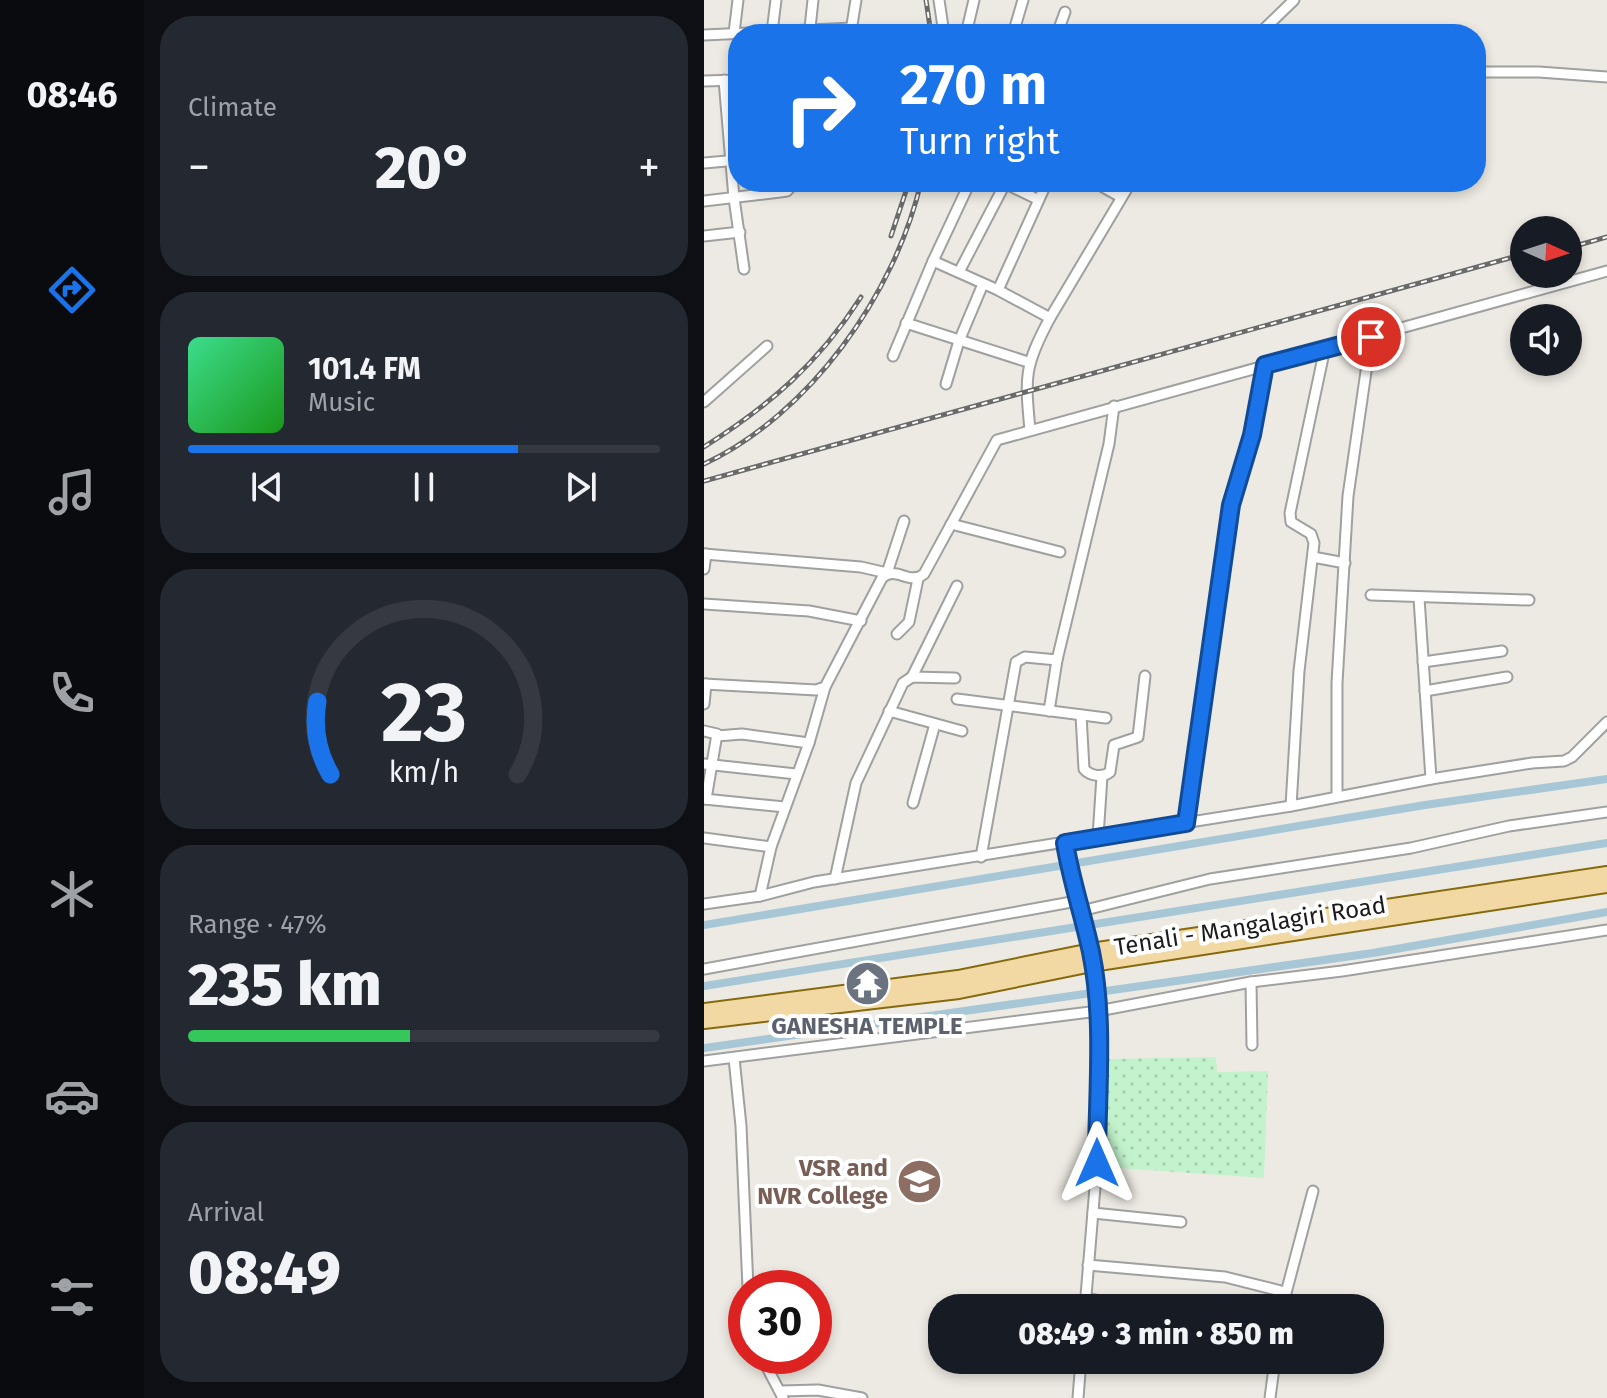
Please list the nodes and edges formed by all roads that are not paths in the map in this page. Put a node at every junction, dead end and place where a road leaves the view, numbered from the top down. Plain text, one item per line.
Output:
1 (738, 0) edge
2 (776, 0) edge
3 (813, 0) edge
4 (856, 0) edge
5 (939, 0) edge
6 (974, 0) edge
7 (1023, 0) edge
8 (1294, 0) edge
9 (1065, 12) dead end
10 (735, 24) edge
11 (773, 24) edge
12 (810, 24) edge
13 (852, 24) edge
14 (943, 24) edge
15 (968, 24) edge
16 (1016, 24) edge
17 (1061, 24) edge
18 (1269, 24) edge
19 (728, 33) edge
20 (704, 35) edge
21 (1486, 72) edge
22 (1607, 77) edge
23 (724, 80) junction
24 (728, 80) edge
25 (704, 81) edge
26 (727, 108) joint
27 (728, 114) edge
28 (728, 161) edge
29 (704, 163) edge
30 (734, 192) edge
31 (779, 192) edge
32 (965, 192) edge
33 (999, 192) edge
34 (1023, 192) edge
35 (1041, 192) edge
36 (1112, 192) edge
37 (1124, 192) edge
38 (1121, 197) junction
39 (734, 198) junction
40 (1037, 199) junction
41 (704, 201) edge
42 (740, 232) junction
43 (704, 236) edge
44 (933, 261) junction
45 (744, 269) dead end
46 (1607, 271) edge
47 (959, 272) junction
48 (983, 284) junction
49 (998, 290) junction
50 (1050, 318) junction
51 (906, 323) junction
52 (1371, 337) junction
53 (959, 341) junction
54 (767, 346) dead end
55 (1325, 348) junction
56 (893, 356) dead end
57 (1028, 362) junction
58 (1265, 365) junction
59 (946, 384) dead end
60 (704, 402) edge
61 (1114, 406) junction
62 (1030, 430) junction
63 (904, 521) dead end
64 (951, 524) junction
65 (1060, 552) dead end
66 (705, 554) edge
67 (1313, 557) junction
68 (1345, 563) junction
69 (704, 569) edge
70 (887, 573) junction
71 (918, 579) junction
72 (957, 586) dead end
73 (1371, 595) dead end
74 (1419, 598) junction
75 (1529, 600) dead end
76 (704, 604) edge
77 (861, 621) junction
78 (897, 634) dead end
79 (1502, 651) dead end
80 (1057, 660) junction
81 (1423, 662) junction
82 (1145, 676) dead end
83 (912, 677) junction
84 (1507, 677) dead end
85 (955, 678) dead end
86 (705, 684) edge
87 (825, 687) junction
88 (1425, 691) junction
89 (957, 699) dead end
90 (704, 704) edge
91 (1008, 705) junction
92 (889, 711) junction
93 (1049, 711) junction
94 (1081, 715) junction
95 (1106, 718) dead end
96 (1607, 722) edge
97 (935, 724) junction
98 (704, 731) edge
99 (962, 731) dead end
100 (717, 736) junction
101 (809, 743) junction
102 (707, 764) edge
103 (796, 774) junction
104 (1102, 776) junction
105 (1431, 779) junction
106 (1337, 796) junction
107 (705, 799) edge
108 (913, 803) dead end
109 (1291, 806) junction
110 (785, 807) junction
111 (1607, 812) edge
112 (1186, 823) junction
113 (1098, 837) junction
114 (704, 838) edge
115 (1065, 843) junction
116 (771, 847) junction
117 (981, 857) junction
118 (1607, 874) edge
119 (835, 879) junction
120 (1607, 885) edge
121 (760, 896) junction
122 (704, 904) edge
123 (1081, 911) junction
124 (1607, 930) edge
125 (1091, 957) junction
126 (704, 969) edge
127 (1251, 982) junction
128 (1098, 1007) junction
129 (704, 1011) edge
130 (704, 1021) edge
131 (1252, 1045) dead end
132 (734, 1058) junction
133 (704, 1061) edge
134 (1313, 1191) dead end
135 (1093, 1213) junction
136 (1181, 1222) dead end
137 (1088, 1265) junction
138 (747, 1270) edge
139 (1285, 1292) joint
140 (1086, 1294) edge
141 (771, 1374) edge
142 (1080, 1374) edge
143 (1273, 1374) edge
144 (782, 1395) edge
145 (862, 1398) edge
146 (1078, 1398) edge
147 (1270, 1398) edge

1 - 10 street
2 - 11 street
3 - 12 street
4 - 13 street
5 - 14 street
6 - 15 street
7 - 16 street
8 - 18 street
9 - 17 street
19 - 20 street
21 - 22 street
23 - 24 street
23 - 25 street
23 - 26 street
26 - 27 street
28 - 29 street
30 - 39 street
31 - 39 street
32 - 44 street
33 - 47 street
34 - 40 street
35 - 40 street
36 - 38 street
37 - 38 street
38 - 50 street
39 - 41 street
39 - 42 street
40 - 49 street
42 - 43 street
42 - 45 street
44 - 47 street
44 - 51 street
46 - 52 street
47 - 48 street
48 - 49 street
48 - 53 street
49 - 50 street
50 - 57 street
51 - 53 street
51 - 56 street
52 - 55 street
52 - 68 street
53 - 57 street
53 - 59 street
54 - 60 street
55 - 58 street
55 - 67 street
57 - 62 street
58 - 61 street
58 - 112 street
61 - 62 street
61 - 80 street
62 - 64 street
63 - 70 street
64 - 65 street
64 - 71 street
66 - 69 street
66 - 70 street
67 - 68 street
67 - 109 street
68 - 106 street
70 - 71 street
70 - 77 street
71 - 78 street
72 - 83 street
73 - 74 street
74 - 75 street
74 - 81 street
76 - 77 street
77 - 87 street
79 - 81 street
80 - 91 street
80 - 93 street
81 - 88 street
82 - 104 street
83 - 85 street
83 - 92 street
84 - 88 street
86 - 87 street
86 - 90 street
87 - 101 street
88 - 105 street
89 - 91 street
91 - 93 street
91 - 117 street
92 - 97 street
92 - 119 street
93 - 94 street
94 - 95 street
94 - 104 street
96 - 105 street
97 - 99 street
97 - 108 street
98 - 100 street
100 - 101 street
100 - 102 street
101 - 103 street
102 - 103 street
102 - 107 street
103 - 110 street
104 - 113 street
105 - 106 street
106 - 109 street
107 - 110 street
109 - 112 street
110 - 116 street
111 - 123 street
112 - 113 street
113 - 115 street
114 - 116 street
115 - 117 street
115 - 123 street
116 - 121 street
117 - 119 street
118 - 125 main road, Tenali - Mangalagiri Road
119 - 121 street
120 - 125 main road, Tenali - Mangalagiri Road
121 - 122 street
123 - 125 street
123 - 126 street
124 - 127 street
125 - 128 street
125 - 129 main road, Tenali - Mangalagiri Road
125 - 130 main road, Tenali - Mangalagiri Road
127 - 128 street
127 - 131 street
128 - 132 street
128 - 135 street
132 - 133 street
132 - 138 street
134 - 139 street
135 - 136 street
135 - 137 street
137 - 139 street
137 - 140 street
141 - 144 street
142 - 146 street
143 - 147 street
144 - 145 street

